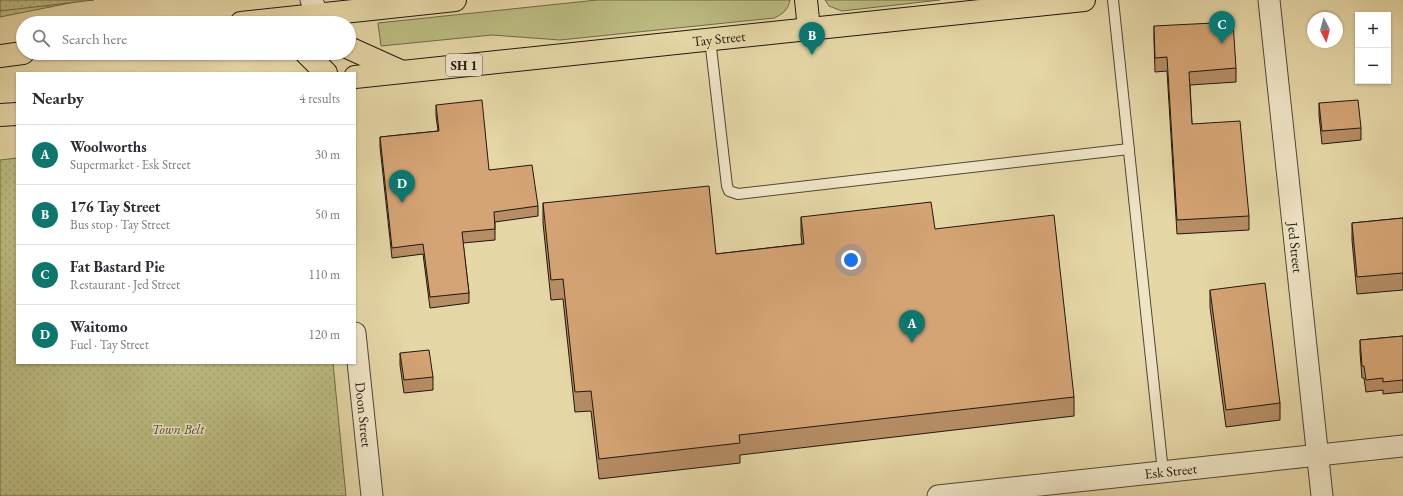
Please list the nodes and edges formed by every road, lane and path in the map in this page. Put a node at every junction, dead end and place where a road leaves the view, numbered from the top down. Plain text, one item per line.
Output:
1 (806, 0) edge
2 (1084, 0) edge
3 (1112, 0) edge
4 (1269, 0) edge
5 (444, 1) edge
6 (350, 5) edge
7 (318, 13) edge
8 (296, 16) edge
9 (809, 29) junction
10 (710, 39) junction
11 (356, 51) edge
12 (16, 54) edge
13 (0, 56) edge
14 (313, 60) edge
15 (325, 72) edge
16 (401, 72) junction
17 (356, 77) edge
18 (16, 114) edge
19 (0, 115) edge
20 (1129, 150) junction
21 (356, 343) edge
22 (1403, 446) edge
23 (1317, 456) junction
24 (1163, 472) junction
25 (372, 496) edge
26 (938, 496) edge
27 (1322, 496) edge

1 - 9 highway
2 - 9 highway, Tay Street / SH 1
3 - 20 lane
4 - 23 street, Jed Street
5 - 6 highway
6 - 7 highway
7 - 8 highway
9 - 10 highway, Tay Street / SH 1
10 - 16 highway, Tay Street / SH 1
10 - 20 lane
11 - 16 highway
12 - 13 highway
14 - 15 highway
16 - 17 highway, Tay Street / SH 1
18 - 19 highway
20 - 24 lane
21 - 25 street, Doon Street
22 - 23 street, Esk Street
23 - 24 street, Esk Street
23 - 27 street, Jed Street
24 - 26 street, Esk Street

